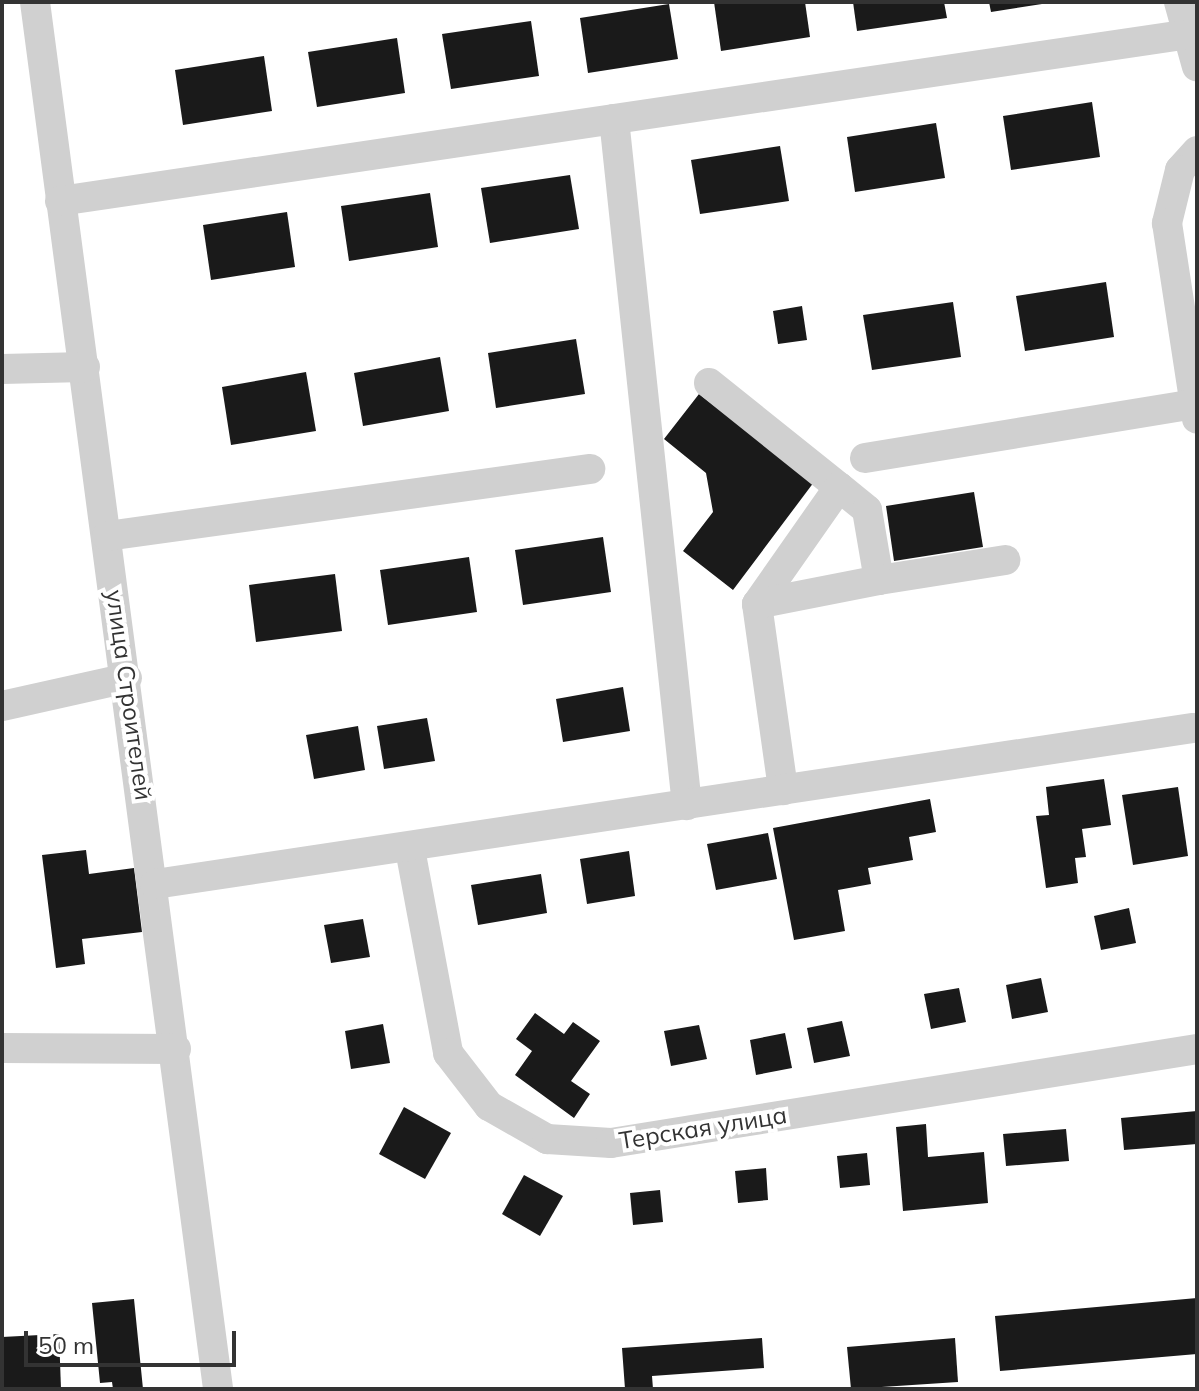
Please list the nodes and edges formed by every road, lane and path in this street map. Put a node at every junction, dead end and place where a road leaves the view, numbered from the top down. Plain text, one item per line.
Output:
1 (35, 2) edge
2 (1179, 2) edge
3 (1183, 35) junction
4 (1197, 67) edge
5 (614, 119) junction
6 (1197, 151) edge
7 (60, 201) junction
8 (85, 367) junction
9 (2, 369) edge
10 (709, 383) dead end
11 (1196, 412) edge
12 (865, 458) dead end
13 (590, 469) dead end
14 (839, 487) junction
15 (107, 536) junction
16 (1005, 560) dead end
17 (879, 580) junction
18 (757, 604) junction
19 (127, 678) junction
20 (2, 706) edge
21 (1196, 725) edge
22 (783, 790) junction
23 (687, 805) junction
24 (410, 849) junction
25 (155, 884) junction
26 (2, 1048) edge
27 (176, 1049) junction
28 (1197, 1049) edge
29 (218, 1389) edge

1 - 7 street, улица Строителей
2 - 3 street
3 - 4 street
3 - 5 street
5 - 7 street
5 - 23 street
6 - 11 street
7 - 8 street, улица Строителей
8 - 9 street
8 - 15 street, улица Строителей
10 - 14 street
11 - 12 street
13 - 15 street
14 - 17 street
14 - 18 street
15 - 19 street, улица Строителей
16 - 17 street
17 - 18 street
18 - 22 street
19 - 20 street
19 - 25 street, улица Строителей
21 - 22 street
22 - 23 street
23 - 24 street
24 - 25 street
24 - 28 street, Терская улица
25 - 27 street, улица Строителей
26 - 27 street
27 - 29 street, улица Строителей

